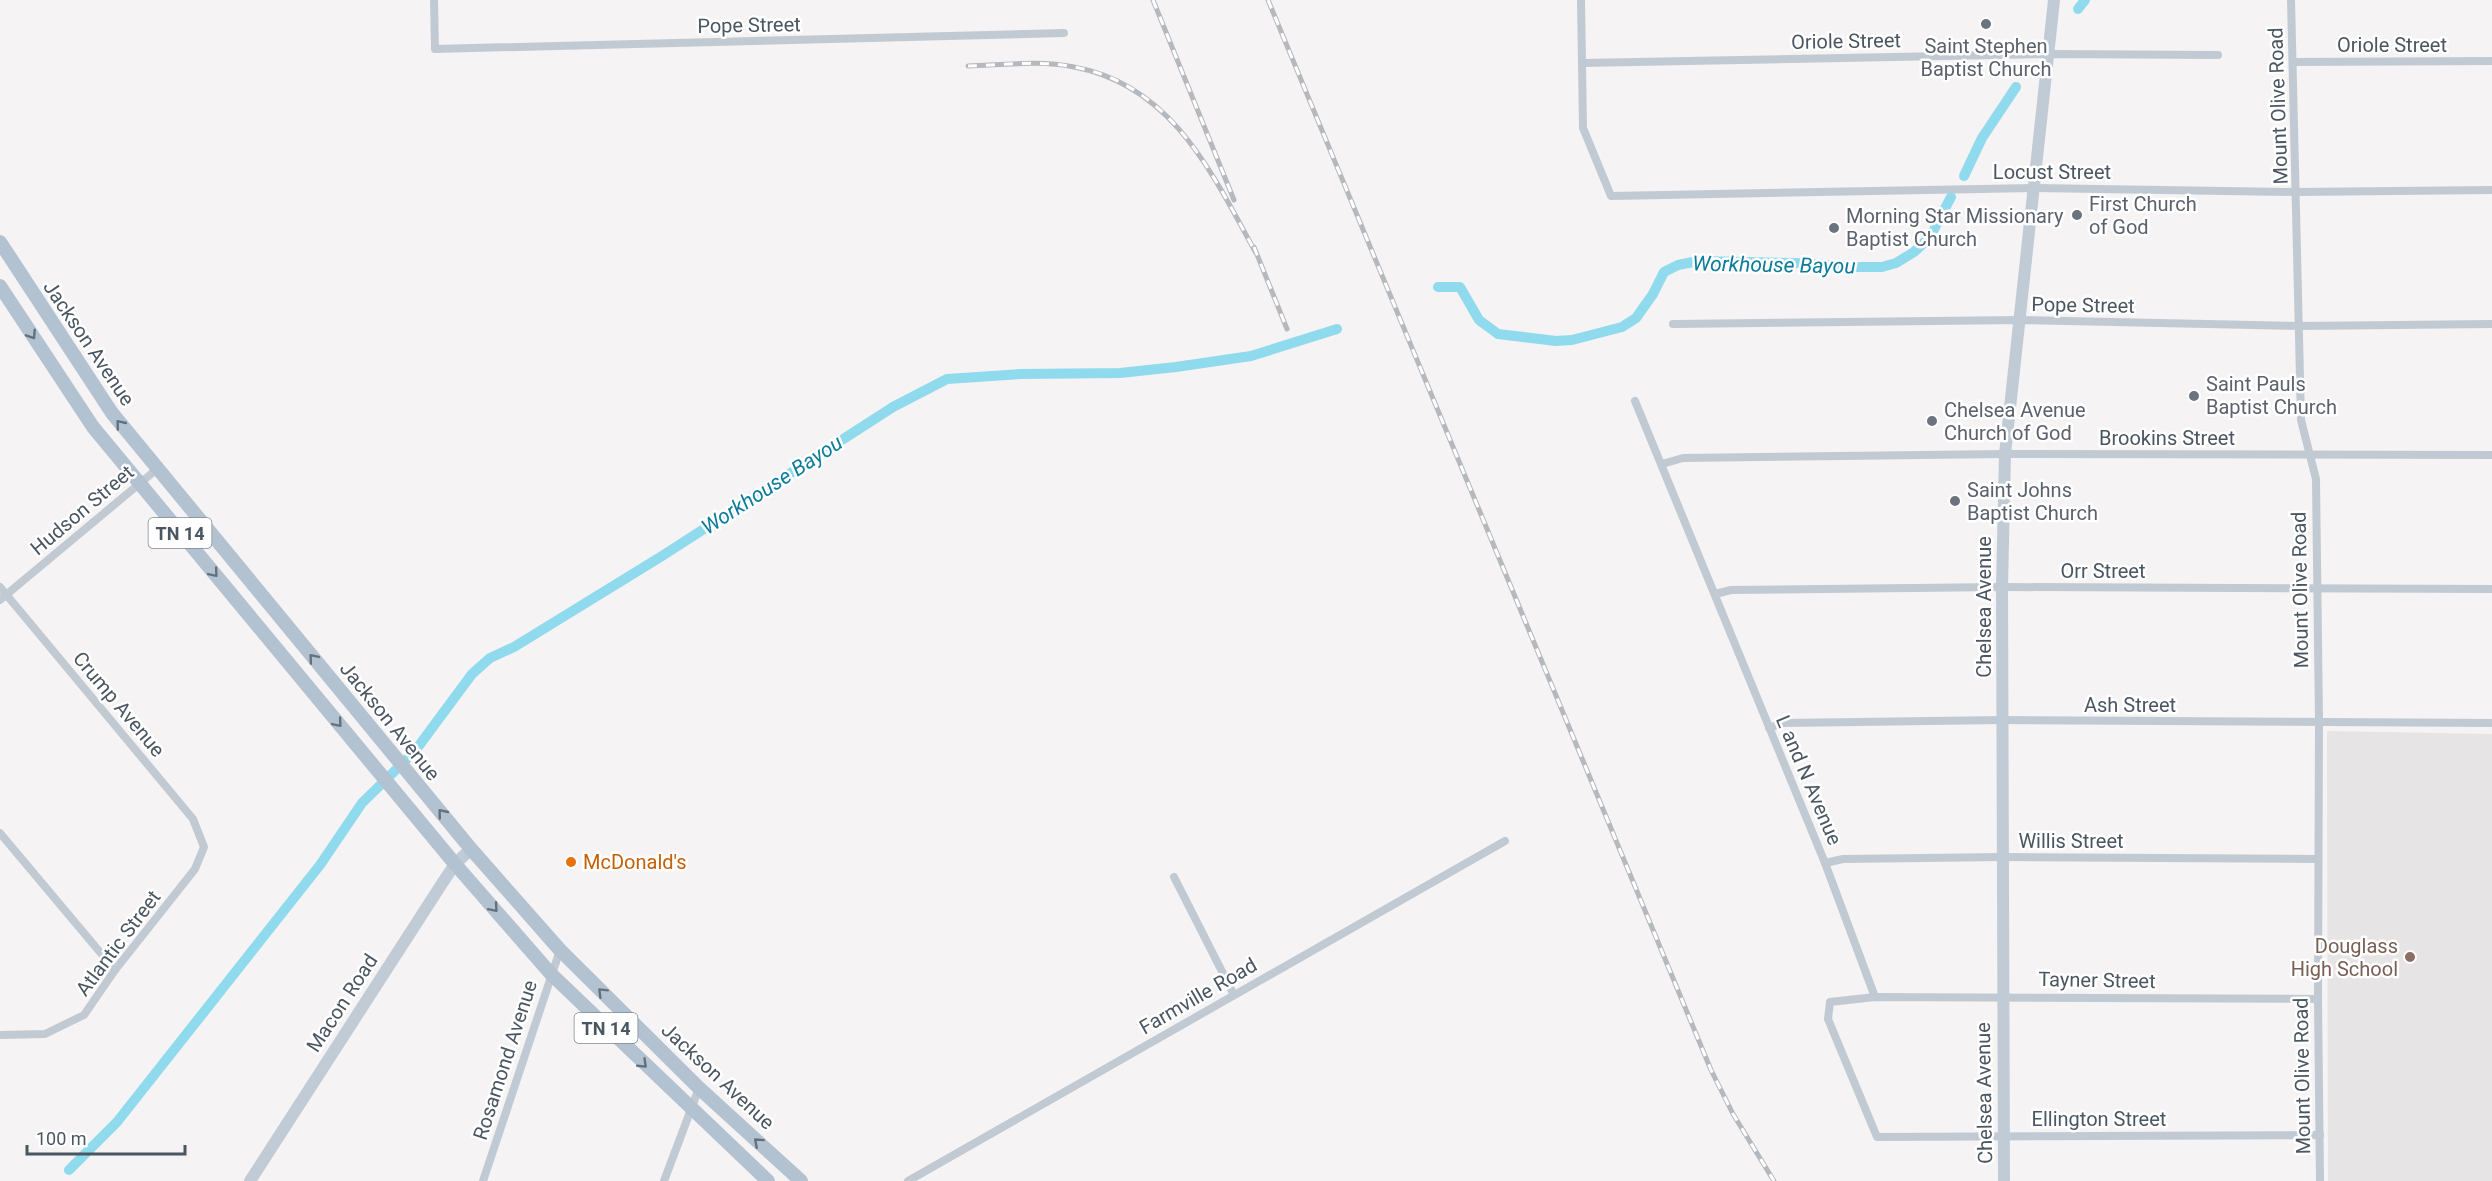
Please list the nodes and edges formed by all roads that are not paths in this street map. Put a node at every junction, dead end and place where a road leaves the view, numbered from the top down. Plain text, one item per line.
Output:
1 (434, 0) edge
2 (1581, 0) edge
3 (2054, 0) edge
4 (2291, 0) edge
5 (1064, 33) dead end
6 (2049, 54) junction
7 (2218, 55) dead end
8 (2492, 61) edge
9 (2293, 62) junction
10 (1582, 63) junction
11 (2035, 188) junction
12 (2492, 190) edge
13 (2296, 192) junction
14 (2, 250) edge
15 (0, 286) edge
16 (2020, 320) junction
17 (1673, 324) dead end
18 (2492, 324) edge
19 (2299, 326) junction
20 (1635, 401) dead end
21 (2005, 454) junction
22 (2492, 455) edge
23 (2310, 456) junction
24 (1662, 464) junction
25 (157, 469) junction
26 (139, 484) junction
27 (2002, 587) junction
28 (2316, 589) junction
29 (2492, 589) edge
30 (2, 594) edge
31 (1715, 594) junction
32 (2003, 720) junction
33 (2319, 722) junction
34 (2492, 723) edge
35 (1769, 728) junction
36 (0, 833) edge
37 (1505, 841) dead end
38 (204, 846) joint
39 (471, 849) junction
40 (2003, 857) junction
41 (2318, 859) junction
42 (1825, 863) junction
43 (455, 864) junction
44 (1174, 877) dead end
45 (560, 950) junction
46 (115, 970) junction
47 (551, 974) junction
48 (1234, 995) junction
49 (2002, 996) junction
50 (1875, 997) junction
51 (2318, 999) junction
52 (0, 1035) edge
53 (699, 1088) junction
54 (692, 1110) junction
55 (2004, 1135) junction
56 (2320, 1135) junction
57 (250, 1181) edge
58 (483, 1181) edge
59 (664, 1181) edge
60 (768, 1181) edge
61 (801, 1181) edge
62 (908, 1181) edge
63 (2004, 1181) edge
64 (2320, 1181) edge

1 - 5 street, Pope Street
2 - 10 street
3 - 6 main road, Chelsea Avenue
4 - 9 street, Mount Olive Road
6 - 7 street, Oriole Street
6 - 10 street, Oriole Street
6 - 11 main road, Chelsea Avenue
8 - 9 street, Oriole Street
9 - 13 street, Mount Olive Road
10 - 11 street, Locust Street
11 - 13 street, Locust Street
11 - 16 main road, Chelsea Avenue
12 - 13 street, Locust Street
13 - 19 street, Mount Olive Road
25 -> 14 main road, Jackson Avenue / TN 14
15 -> 26 main road, Jackson Avenue / TN 14
16 - 17 street, Pope Street
16 - 19 street, Pope Street
16 - 21 main road, Chelsea Avenue
18 - 19 street, Pope Street
19 - 23 street, Mount Olive Road
20 - 24 street, L and N Avenue
21 - 23 street, Brookins Street
21 - 24 street, Brookins Street
21 - 27 main road, Chelsea Avenue
22 - 23 street, Brookins Street
23 - 28 street, Mount Olive Road
24 - 31 street, L and N Avenue
25 - 26 street, Hudson Street
39 -> 25 main road, Jackson Avenue / TN 14
26 - 30 street, Hudson Street
26 -> 43 main road, Jackson Avenue / TN 14
27 - 28 street, Orr Street
27 - 31 street, Orr Street
27 - 32 main road, Chelsea Avenue
28 - 29 street, Orr Street
28 - 33 street, Mount Olive Road
30 - 38 street, Crump Avenue
31 - 35 street, L and N Avenue
32 - 33 street, Ash Street
32 - 35 street, Ash Street
32 - 40 main road, Chelsea Avenue
33 - 34 street, Ash Street
33 - 41 street, Mount Olive Road
35 - 42 street, L and N Avenue
36 - 46 street
37 - 48 street, Farmville Road
38 - 46 street, Atlantic Street
39 - 43 main road, Macon Road
39 - 45 main road, Jackson Avenue / TN 14
40 - 41 street, Willis Street
40 - 42 street, Willis Street
40 - 49 main road, Chelsea Avenue
41 - 51 street, Mount Olive Road
42 - 50 street, L and N Avenue
43 -> 47 main road, Jackson Avenue / TN 14
43 - 57 main road, Macon Road
44 - 48 street
45 - 47 street, Rosamond Avenue
53 -> 45 main road, Jackson Avenue / TN 14
46 - 52 street, Atlantic Street
47 -> 54 main road, Jackson Avenue / TN 14
47 - 58 street, Rosamond Avenue
48 - 62 street, Farmville Road
49 - 50 street, Tayner Street
49 - 51 street, Tayner Street
49 - 55 main road, Chelsea Avenue
50 - 55 street, Ellington Street
51 - 56 street, Mount Olive Road
53 - 54 street
61 -> 53 main road, Jackson Avenue / TN 14
54 - 59 street
54 - 60 main road, Jackson Avenue / TN 14
55 - 56 street, Ellington Street
55 - 63 main road, Chelsea Avenue
56 - 64 street, Mount Olive Road

